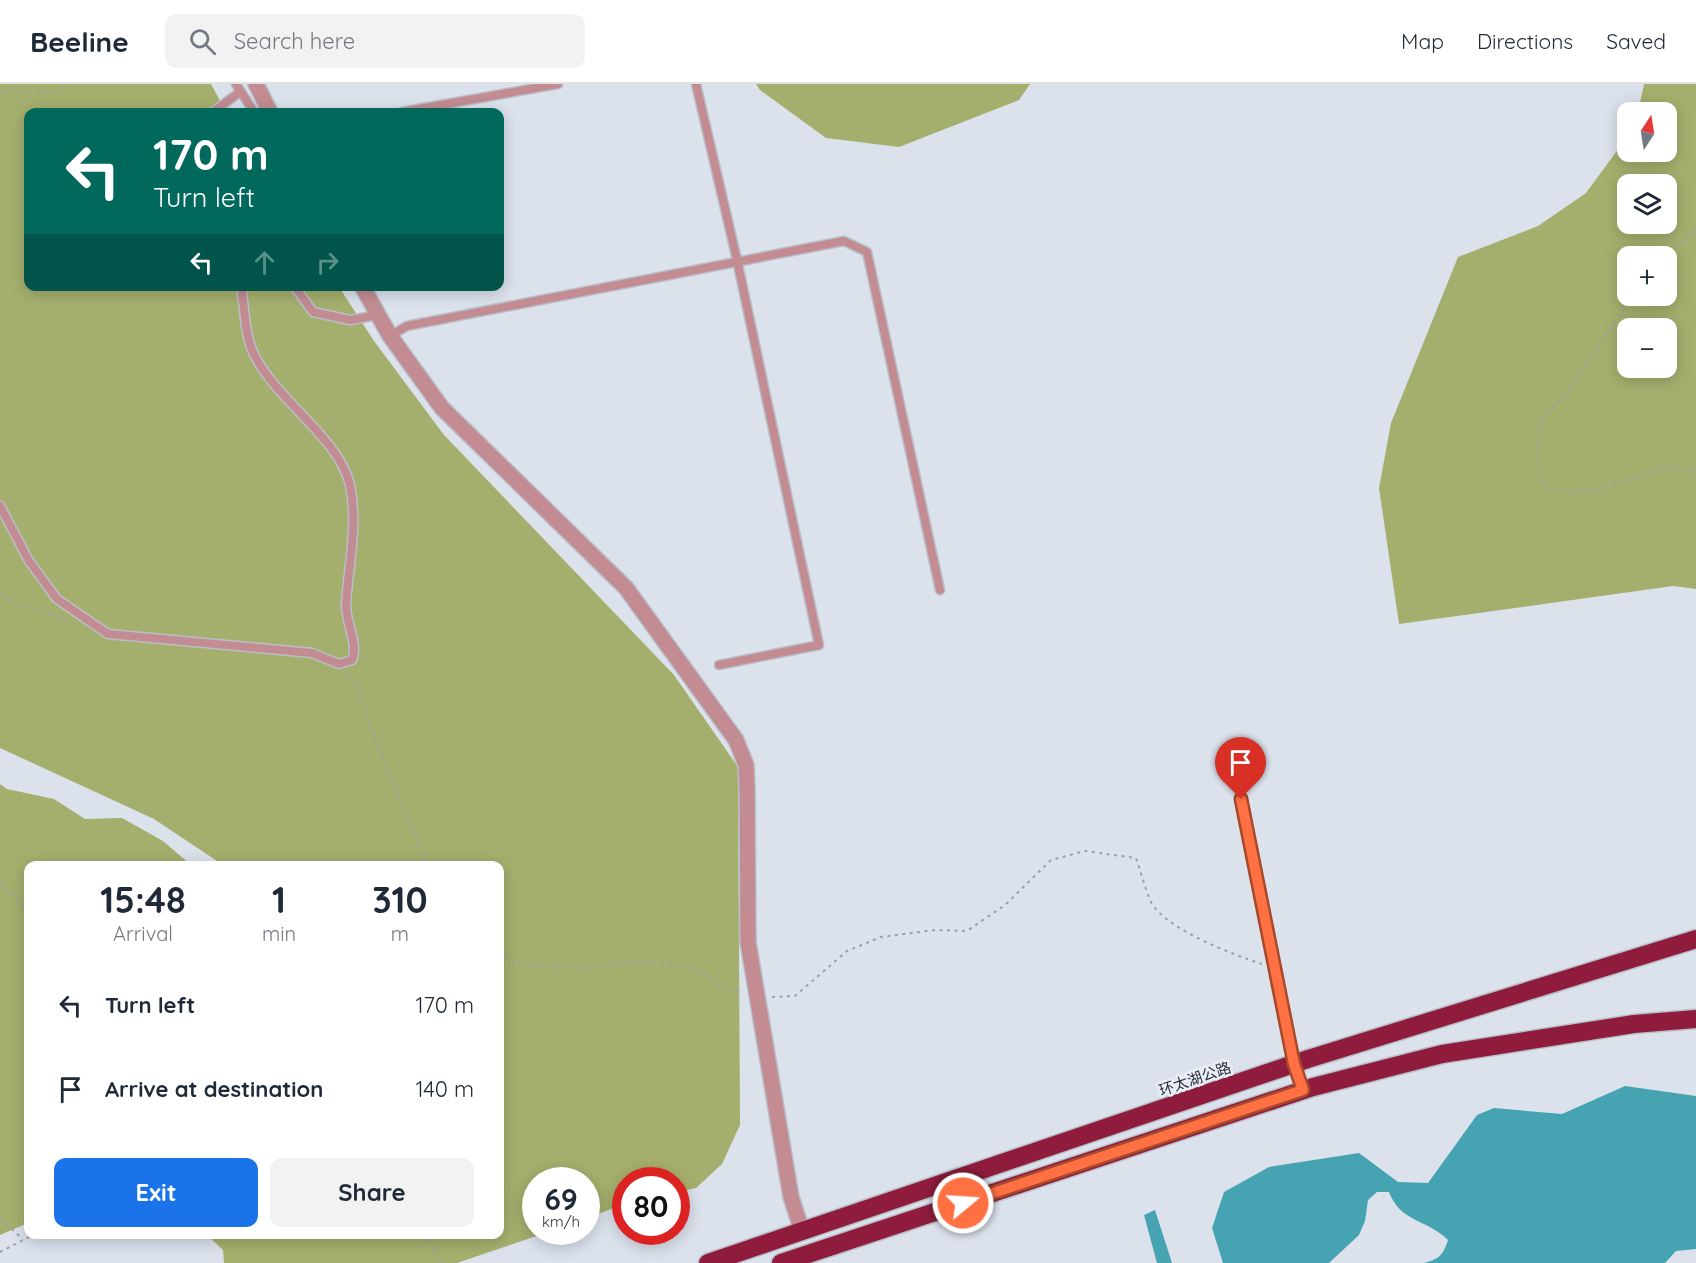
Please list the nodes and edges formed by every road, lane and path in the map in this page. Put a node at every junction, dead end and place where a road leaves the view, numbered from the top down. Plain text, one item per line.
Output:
1 (65, 84) edge
2 (256, 84) edge
3 (558, 84) edge
4 (696, 84) edge
5 (238, 88) edge
6 (0, 93) edge
7 (217, 108) edge
8 (251, 108) edge
9 (268, 108) edge
10 (424, 108) edge
11 (1696, 229) edge
12 (1677, 248) edge
13 (737, 260) junction
14 (243, 291) edge
15 (298, 291) edge
16 (365, 291) edge
17 (1626, 306) edge
18 (378, 315) junction
19 (390, 336) junction
20 (1696, 469) edge
21 (0, 506) edge
22 (940, 590) dead end
23 (0, 594) edge
24 (77, 624) dead end
25 (339, 664) junction
26 (719, 665) dead end
27 (1237, 778) dead end
28 (426, 861) edge
29 (0, 883) edge
30 (24, 908) edge
31 (1696, 939) edge
32 (504, 955) edge
33 (1275, 967) junction
34 (758, 998) junction
35 (1696, 1019) edge
36 (1294, 1064) junction
37 (1303, 1090) junction
38 (0, 1219) edge
39 (802, 1231) junction
40 (24, 1239) joint
41 (427, 1239) edge
42 (0, 1252) edge
43 (442, 1263) edge
44 (708, 1263) edge
45 (781, 1263) edge

1 - 6 path
2 - 9 street
3 - 10 lane
4 - 13 lane
5 - 7 lane
5 - 8 lane
11 - 12 path
13 - 19 lane
13 - 22 lane
13 - 26 lane
14 - 25 lane
15 - 18 lane
16 - 18 street
17 - 20 path
18 - 19 street
19 - 34 street
21 - 25 lane
23 - 24 path
25 - 28 path
27 - 33 lane
29 - 30 path
31 - 36 highway, 环太湖公路
32 - 34 path
33 - 34 path
33 - 36 lane
34 - 39 street
35 - 37 highway
36 - 37 lane
36 - 39 highway, 环太湖公路
37 - 45 highway
38 - 40 path
39 - 44 highway, 环太湖公路
40 - 42 path
41 - 43 path

